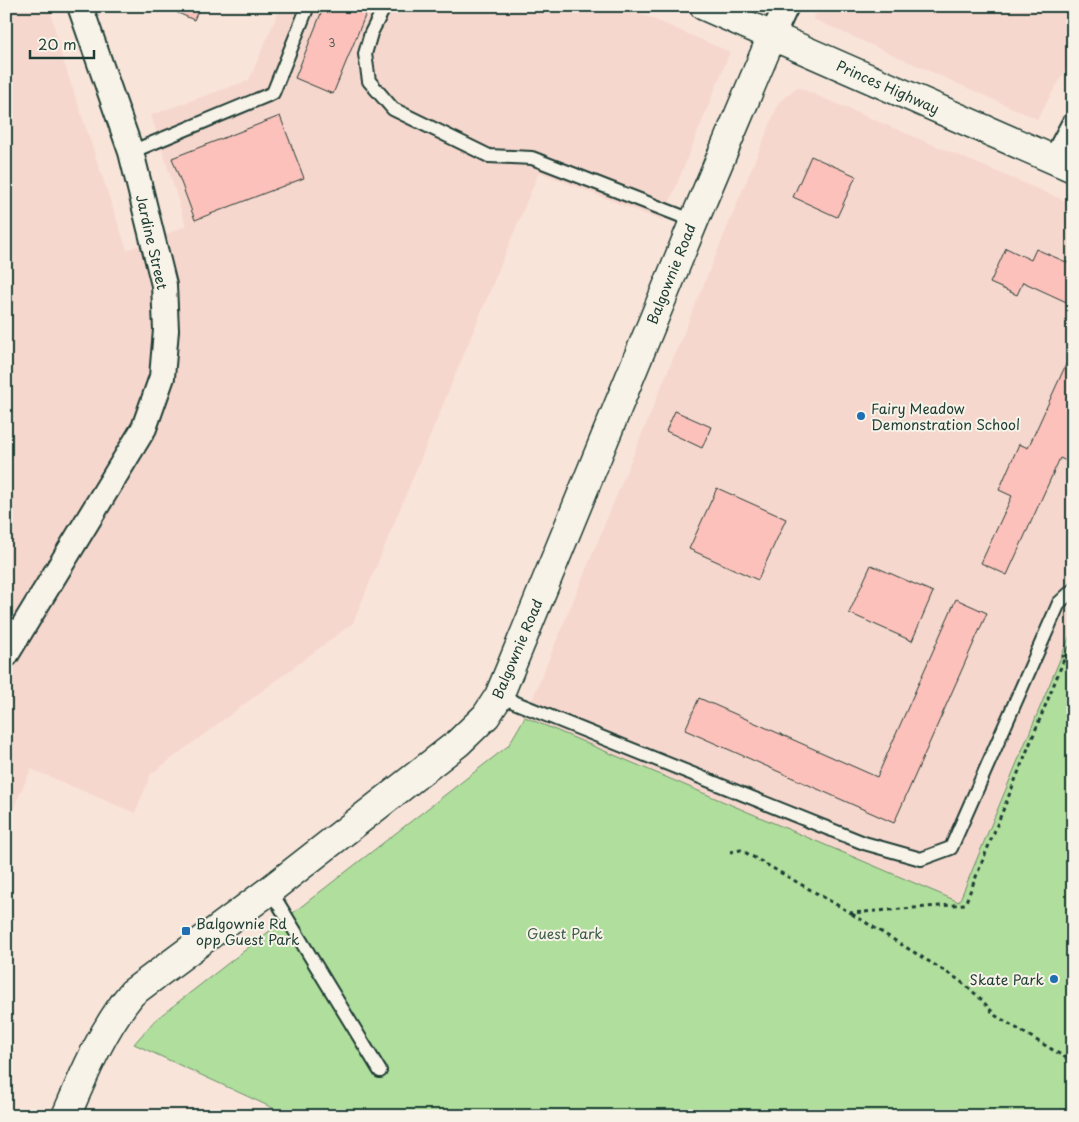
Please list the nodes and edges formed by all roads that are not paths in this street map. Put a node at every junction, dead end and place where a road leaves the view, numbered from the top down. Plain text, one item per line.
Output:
1 (80, 6) edge
2 (308, 6) edge
3 (385, 6) edge
4 (704, 6) edge
5 (786, 6) edge
6 (772, 36) junction
7 (1073, 126) edge
8 (131, 152) junction
9 (1064, 164) edge
10 (694, 220) junction
11 (1073, 590) edge
12 (6, 655) edge
13 (499, 696) junction
14 (270, 890) junction
15 (380, 1071) dead end
16 (66, 1116) edge

1 - 8 street, Jardine Street
2 - 8 lane
3 - 10 lane
4 - 6 main road, Princes Highway
5 - 6 street
6 - 9 main road, Princes Highway
6 - 10 main road, Balgownie Road
7 - 9 street
8 - 12 street, Jardine Street
10 - 13 main road, Balgownie Road
11 - 13 lane
13 - 14 main road, Balgownie Road
14 - 15 lane
14 - 16 main road, Balgownie Road

